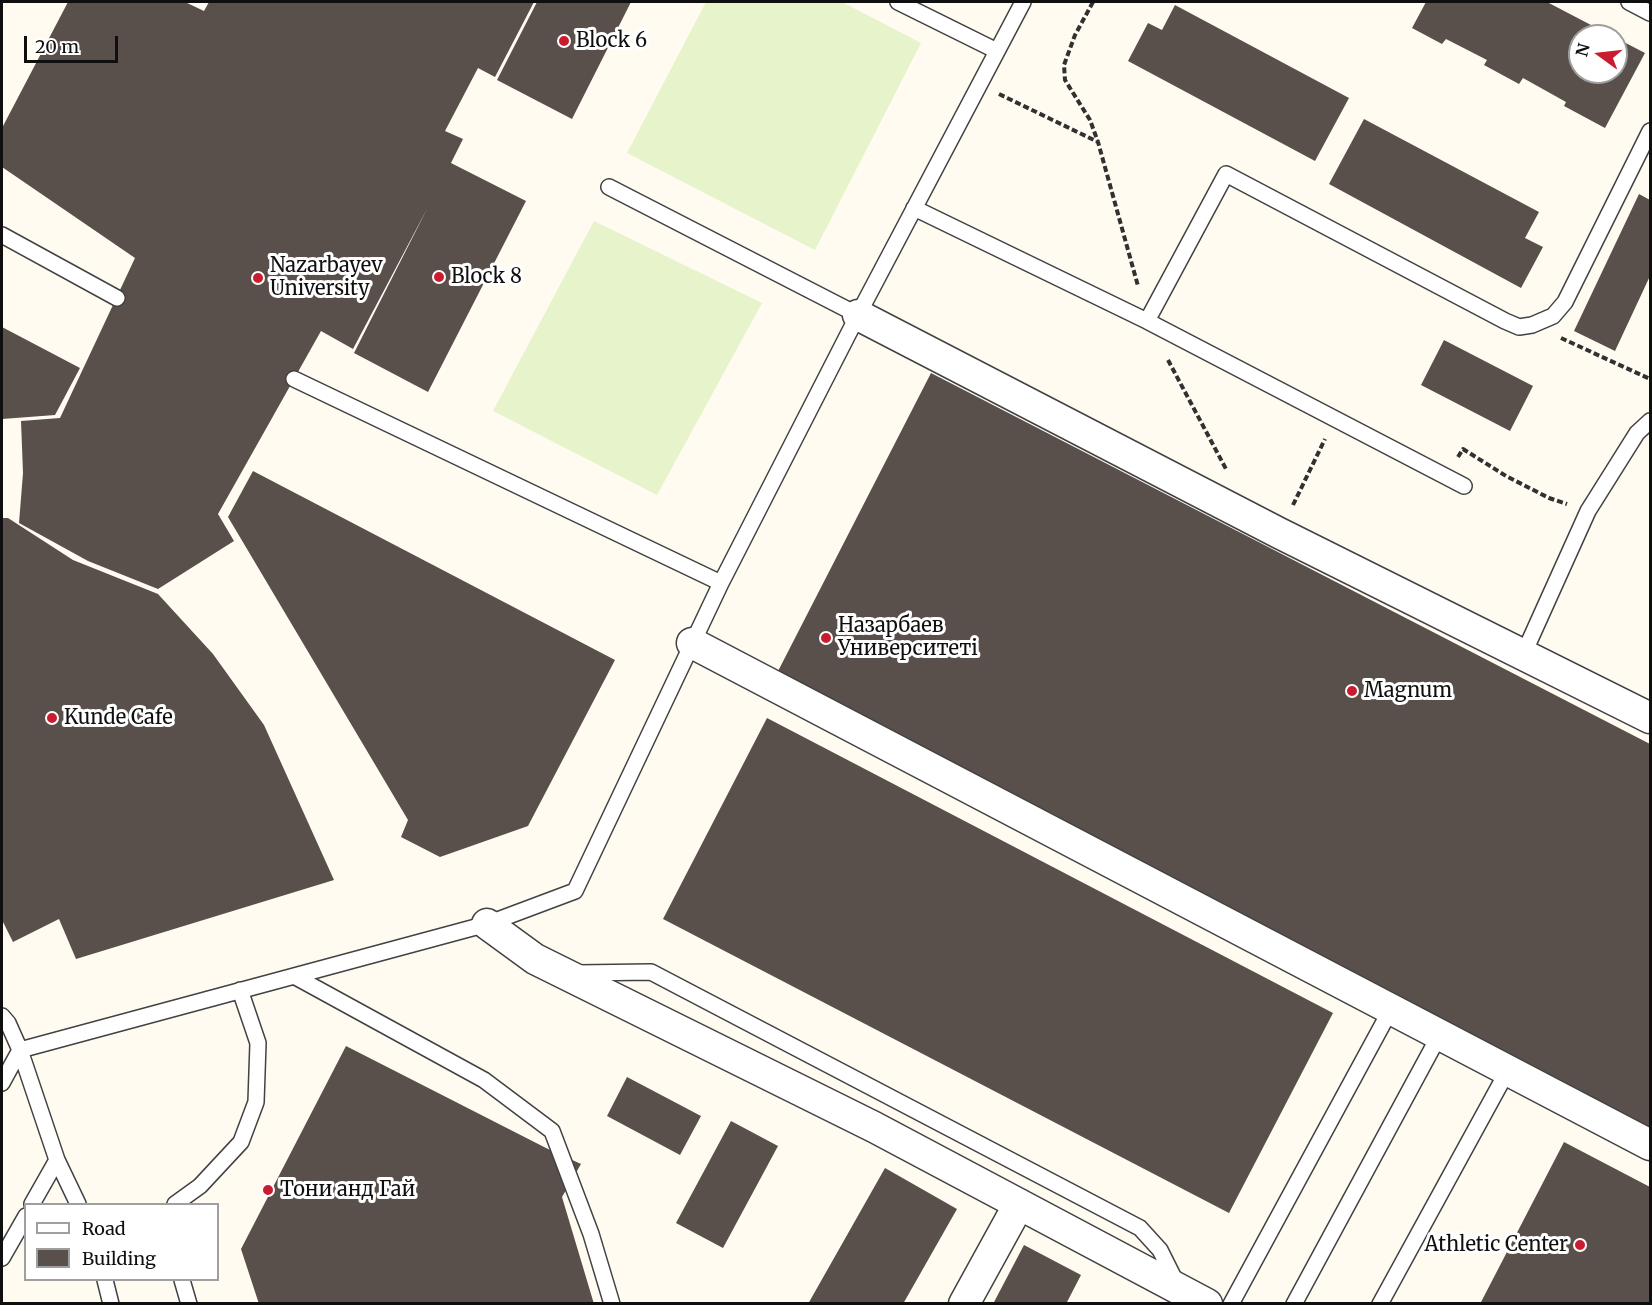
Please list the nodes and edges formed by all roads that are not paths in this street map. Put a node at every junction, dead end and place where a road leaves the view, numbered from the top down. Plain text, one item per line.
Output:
1 (898, 2) edge
2 (1023, 2) edge
3 (1629, 2) edge
4 (1650, 13) edge
5 (997, 51) junction
6 (1650, 131) edge
7 (609, 187) dead end
8 (914, 208) junction
9 (2, 235) edge
10 (117, 298) dead end
11 (858, 315) junction
12 (1147, 321) junction
13 (294, 379) dead end
14 (1650, 421) edge
15 (1464, 486) dead end
16 (721, 583) junction
17 (692, 643) junction
18 (1524, 653) junction
19 (1650, 718) edge
20 (487, 924) junction
21 (563, 973) junction
22 (294, 976) junction
23 (240, 990) junction
24 (1391, 1009) junction
25 (2, 1016) edge
26 (1440, 1034) junction
27 (20, 1050) junction
28 (1508, 1070) junction
29 (2, 1083) edge
30 (1650, 1145) edge
31 (57, 1160) junction
32 (33, 1203) edge
33 (80, 1203) edge
34 (176, 1203) edge
35 (1019, 1204) junction
36 (24, 1220) edge
37 (2, 1258) edge
38 (105, 1281) edge
39 (182, 1281) edge
40 (1180, 1289) junction
41 (111, 1304) edge
42 (189, 1304) edge
43 (612, 1304) edge
44 (964, 1304) edge
45 (1207, 1304) edge
46 (1230, 1304) edge
47 (1294, 1304) edge
48 (1380, 1304) edge

1 - 5 lane
2 - 5 lane
3 - 4 lane
5 - 8 lane
6 - 12 lane
7 - 11 lane
8 - 11 lane
8 - 12 lane
9 - 10 lane
11 - 16 lane
11 - 18 street
12 - 15 lane
13 - 16 lane
14 - 18 lane
16 - 17 lane
17 - 20 lane
17 - 24 street
18 - 19 street
20 - 21 street
20 - 22 lane
21 - 35 street
21 - 40 lane
22 - 23 lane
22 - 43 lane
23 - 27 lane
23 - 34 lane
24 - 26 street
24 - 46 lane
25 - 27 lane
26 - 28 street
26 - 47 lane
27 - 29 lane
27 - 31 lane
28 - 30 street
28 - 48 lane
31 - 32 lane
31 - 33 lane
35 - 40 street
35 - 44 street
36 - 37 lane
38 - 41 lane
39 - 42 lane
40 - 45 street

